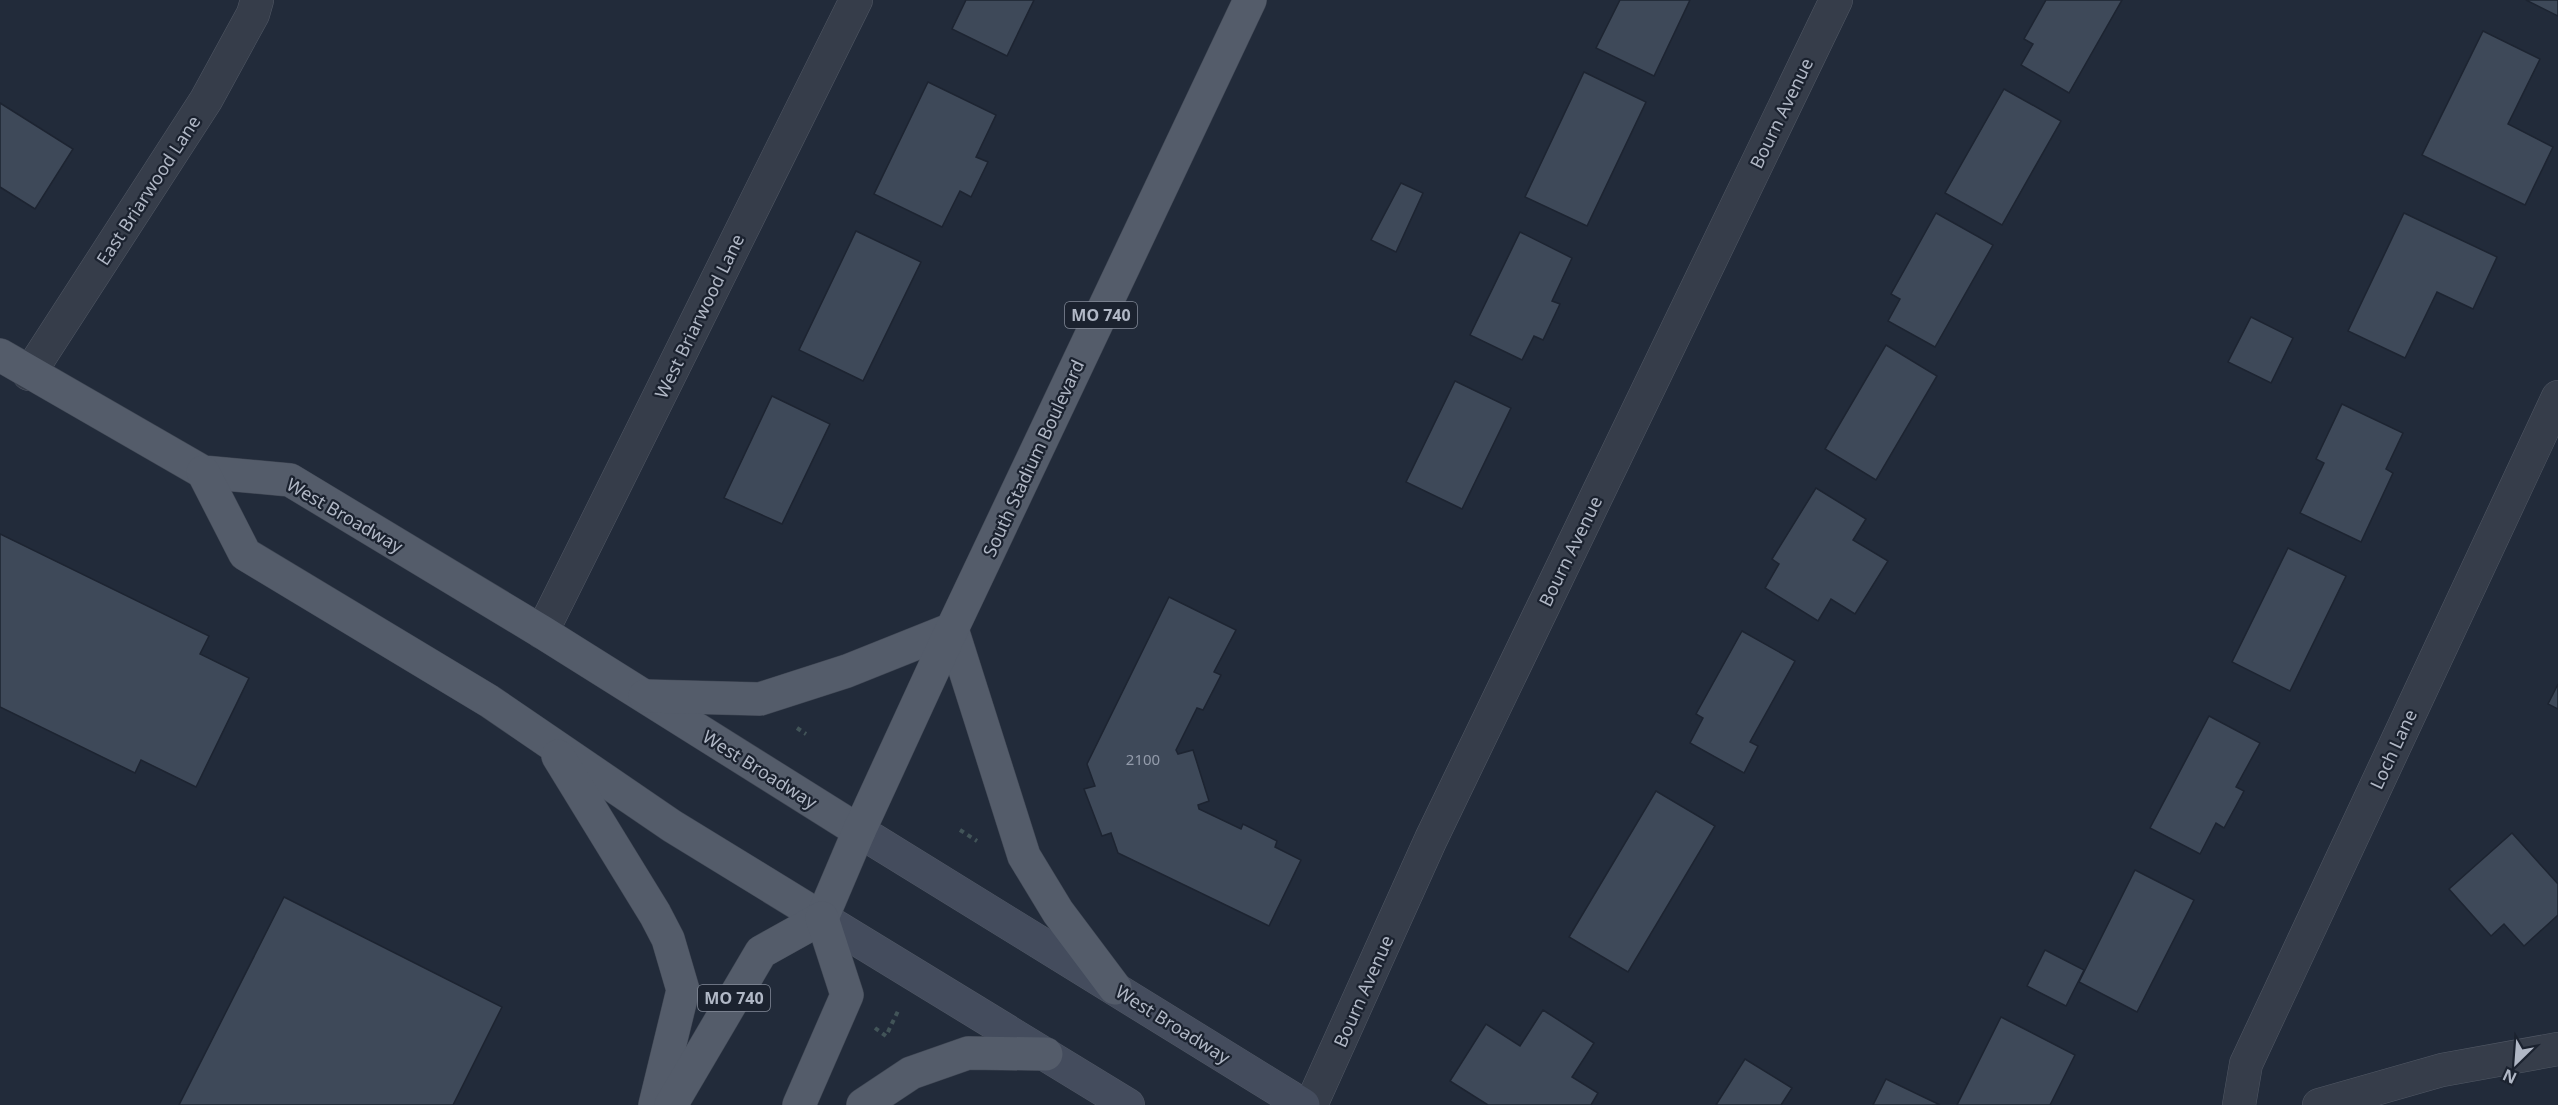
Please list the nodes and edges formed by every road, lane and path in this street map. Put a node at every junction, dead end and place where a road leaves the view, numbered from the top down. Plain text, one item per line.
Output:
1 (257, 0) edge
2 (856, 0) edge
3 (1250, 0) edge
4 (1836, 0) edge
5 (0, 355) edge
6 (29, 374) junction
7 (2558, 397) edge
8 (203, 472) junction
9 (952, 629) junction
10 (542, 632) junction
11 (645, 696) junction
12 (548, 742) junction
13 (960, 830) dead end
14 (859, 831) junction
15 (976, 851) dead end
16 (822, 918) junction
17 (1114, 988) junction
18 (901, 1005) dead end
19 (870, 1025) dead end
20 (2558, 1049) edge
21 (1046, 1054) junction
22 (655, 1105) edge
23 (671, 1105) edge
24 (799, 1105) edge
25 (863, 1105) edge
26 (1128, 1105) edge
27 (1303, 1105) edge
28 (1311, 1105) edge
29 (2239, 1105) edge
30 (2319, 1105) edge

1 - 6 street, East Briarwood Lane
2 - 10 street, West Briarwood Lane
3 - 9 main road, South Stadium Boulevard / MO 740
4 - 28 street, Bourn Avenue
5 - 6 main road, West Broadway
6 - 8 main road, West Broadway
7 - 29 street, Loch Lane
8 - 10 main road, West Broadway
8 - 12 main road
9 - 11 main road
9 - 14 main road, South Stadium Boulevard / MO 740
9 - 17 main road
10 - 11 main road, West Broadway
11 - 14 main road, West Broadway
12 - 16 main road
12 - 22 main road
13 - 15 path
14 - 16 main road, South Stadium Boulevard / MO 740
14 - 17 main road, West Broadway
16 - 21 main road
16 - 23 main road, MO 740
16 - 24 main road
17 - 27 main road, West Broadway
18 - 19 path
20 - 30 street
21 - 25 main road
21 - 26 main road

